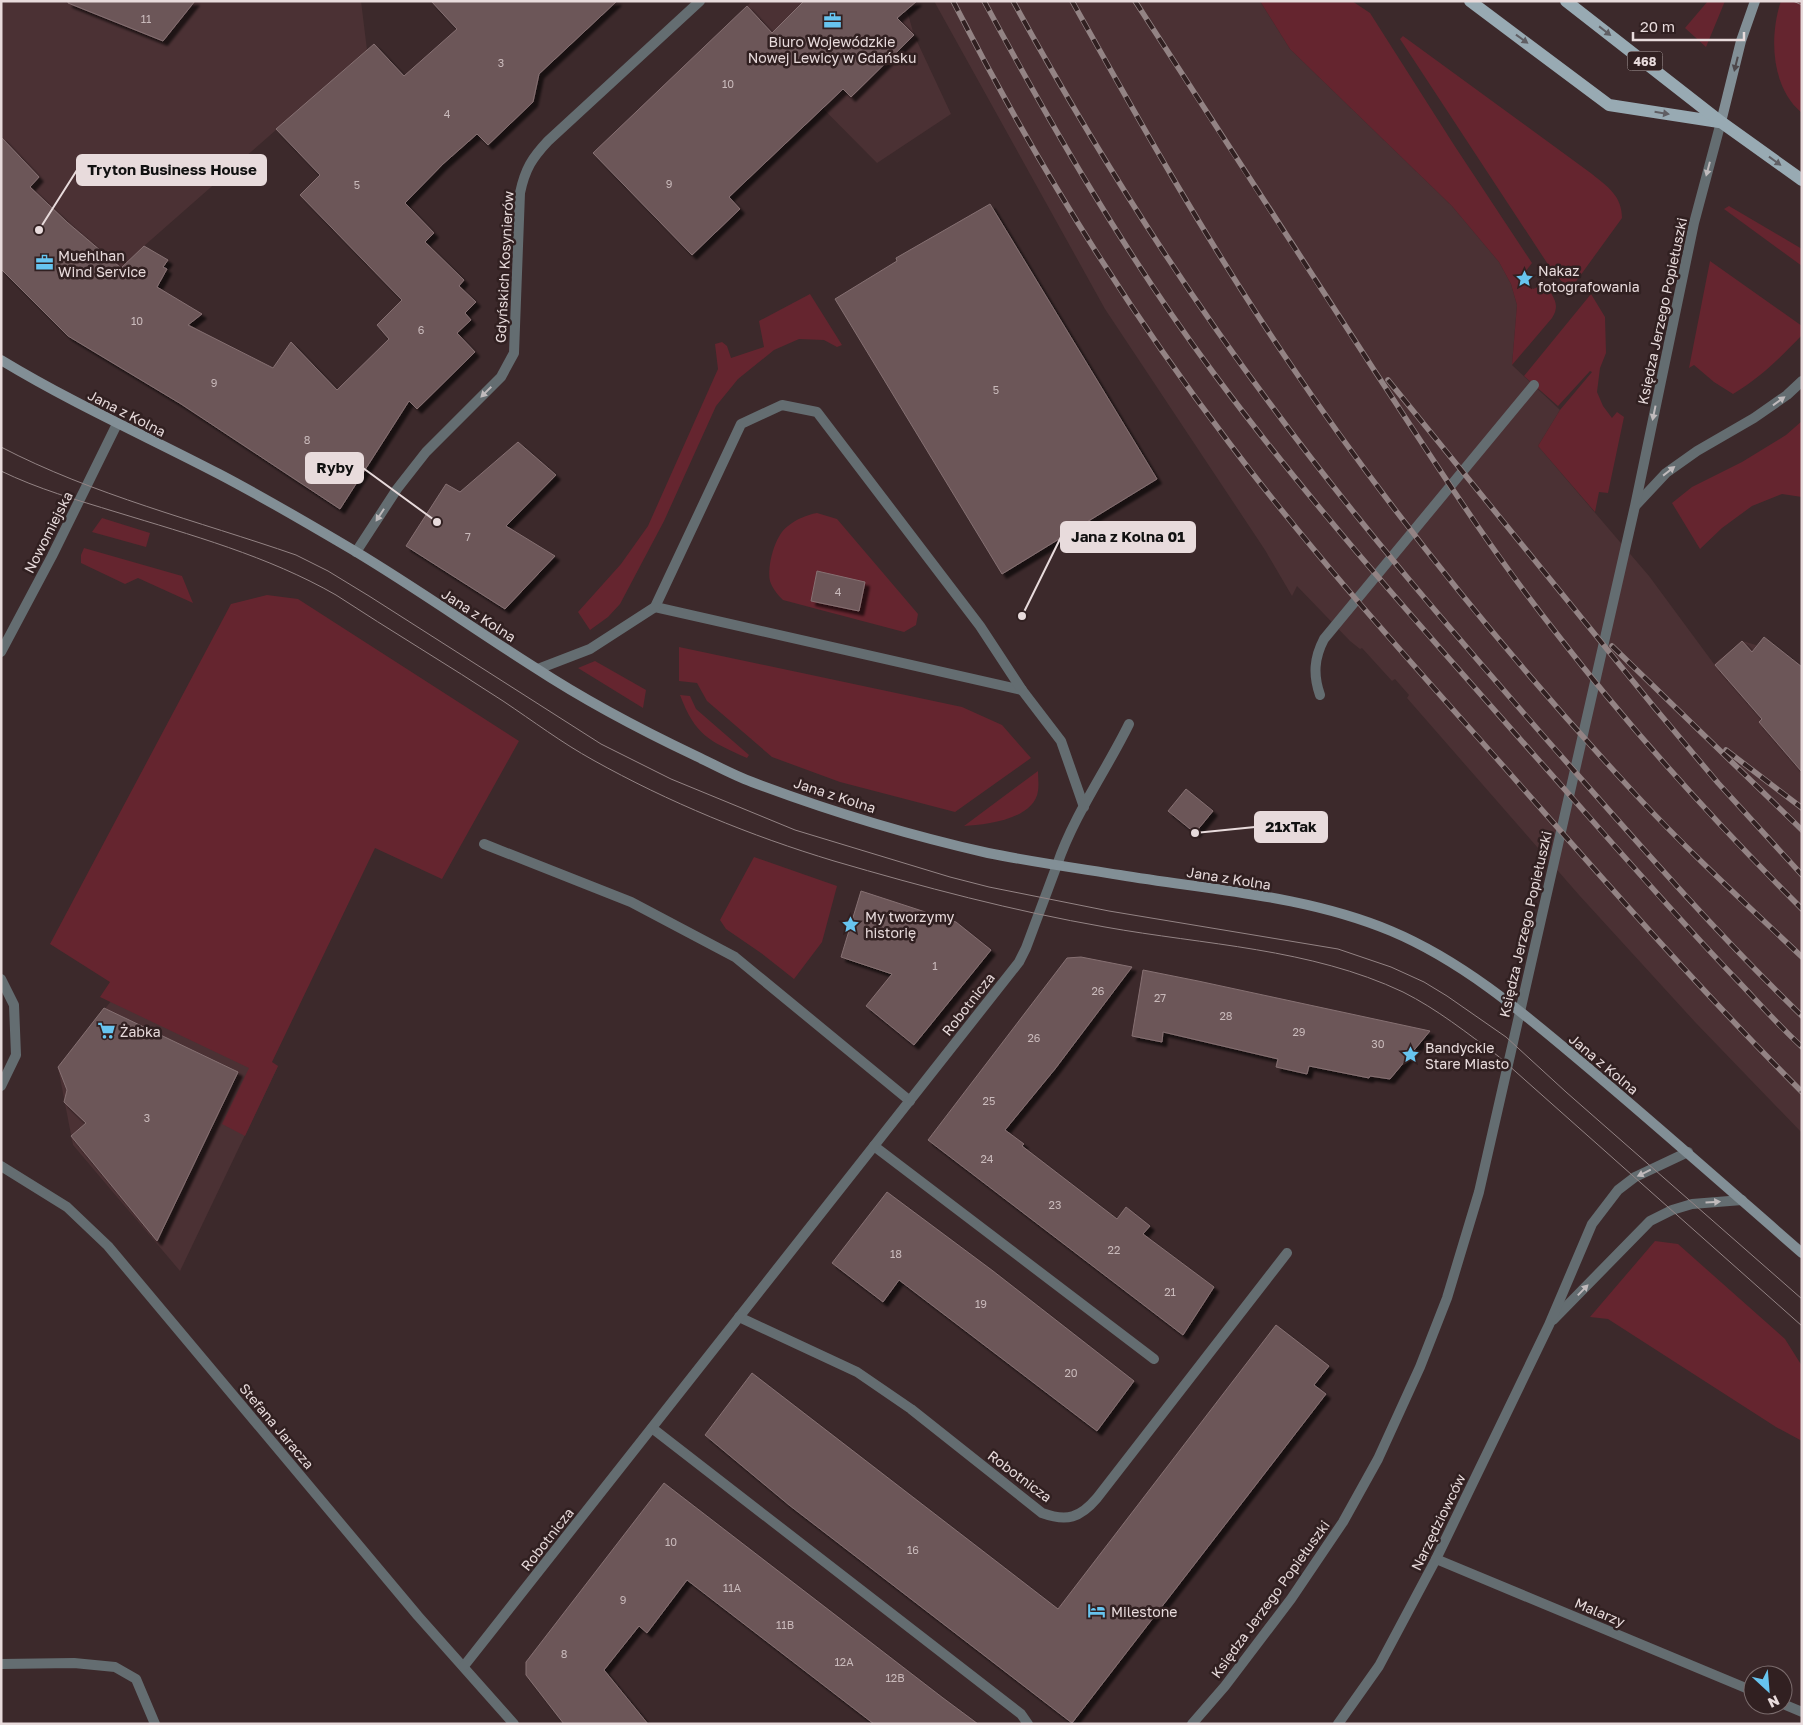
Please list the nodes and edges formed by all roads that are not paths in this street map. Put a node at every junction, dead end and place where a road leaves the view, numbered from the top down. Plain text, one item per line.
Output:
1 (700, 1) edge
2 (1470, 1) edge
3 (1566, 1) edge
4 (1755, 1) edge
5 (1721, 122) junction
6 (1802, 180) edge
7 (1, 360) edge
8 (1802, 381) edge
9 (1534, 385) dead end
10 (117, 424) junction
11 (1635, 506) junction
12 (356, 552) junction
13 (655, 607) junction
14 (1, 652) edge
15 (538, 670) junction
16 (1022, 690) junction
17 (1320, 695) dead end
18 (1129, 724) dead end
19 (1084, 806) junction
20 (484, 844) dead end
21 (1057, 865) junction
22 (1, 979) edge
23 (1, 1086) edge
24 (910, 1101) junction
25 (874, 1146) junction
26 (1688, 1152) junction
27 (1, 1166) edge
28 (1742, 1200) junction
29 (1287, 1253) dead end
30 (1802, 1253) edge
31 (739, 1317) junction
32 (1549, 1325) junction
33 (1154, 1359) dead end
34 (652, 1428) junction
35 (1436, 1559) junction
36 (1, 1664) edge
37 (464, 1666) junction
38 (1743, 1687) edge
39 (155, 1724) edge
40 (514, 1724) edge
41 (1028, 1724) edge
42 (1192, 1724) edge
43 (1338, 1724) edge

1 -> 12 street, Gdyńskich Kosynierów
2 -> 5 main road
3 -> 5 main road, 468
4 -> 5 main road
5 -> 6 main road, 468
5 -> 11 street, Księdza Jerzego Popiełuszki
7 - 10 main road, Jana z Kolna
11 -> 8 street, Księdza Jerzego Popiełuszki
9 - 17 street
10 - 12 main road, Jana z Kolna
10 - 14 street, Nowomiejska
11 - 42 street, Księdza Jerzego Popiełuszki
12 - 15 main road, Jana z Kolna
13 - 15 street
13 - 16 street
13 - 16 street
15 - 21 main road, Jana z Kolna
16 - 19 street
18 - 19 street, Robotnicza
19 - 21 street, Robotnicza
20 - 24 street
21 - 24 street, Robotnicza
21 - 26 main road, Jana z Kolna
22 - 23 street
24 - 25 street, Robotnicza
25 - 31 street, Robotnicza
25 - 33 street
26 - 28 main road, Jana z Kolna
26 -> 32 street, Narzędziowców
27 - 37 street, Stefana Jaracza
28 - 30 main road, Jana z Kolna
32 -> 28 street, Narzędziowców
29 - 31 street, Robotnicza
31 - 34 street, Robotnicza
32 - 35 street, Narzędziowców
34 - 37 street, Robotnicza
34 - 41 street
35 - 38 street, Malarzy
35 - 43 street, Narzędziowców
36 - 39 street
37 - 40 street, Stefana Jaracza

